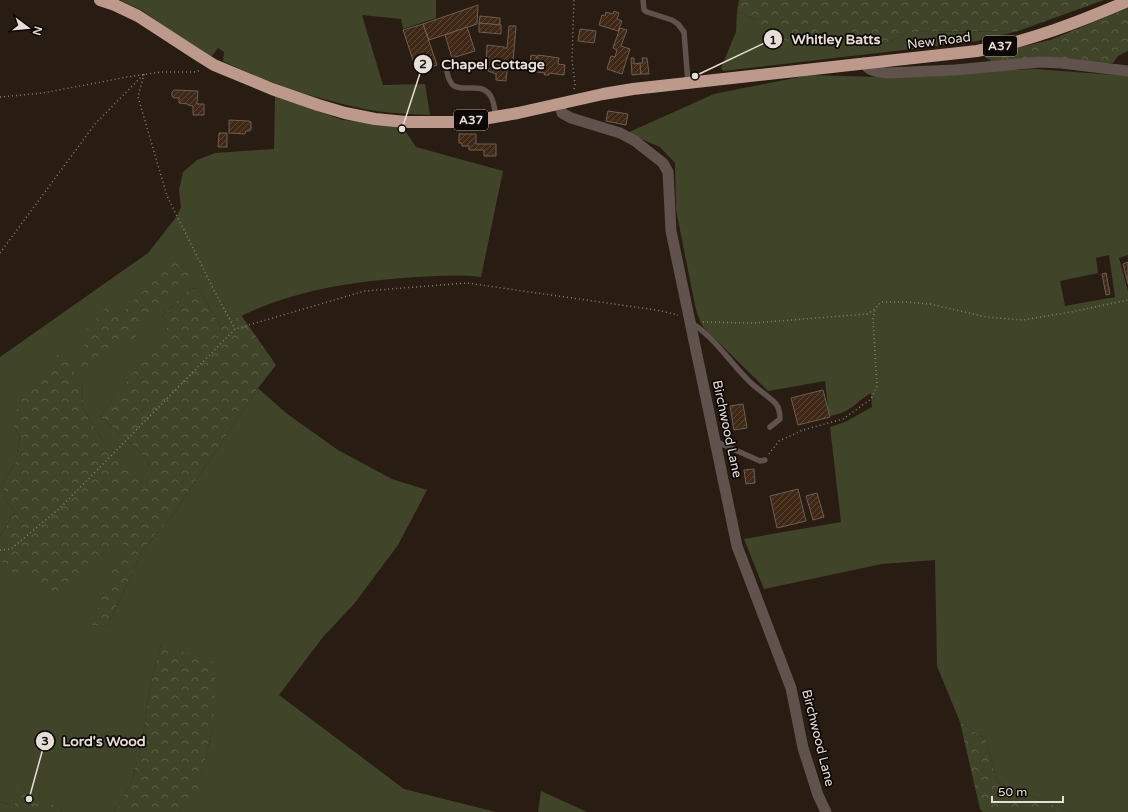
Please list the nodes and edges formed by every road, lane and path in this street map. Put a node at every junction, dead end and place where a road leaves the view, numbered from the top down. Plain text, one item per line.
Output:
1 (100, 0) edge
2 (574, 0) edge
3 (643, 0) edge
4 (1128, 1) edge
5 (864, 63) junction
6 (214, 65) junction
7 (1128, 71) edge
8 (447, 72) dead end
9 (144, 74) junction
10 (688, 82) junction
11 (0, 97) edge
12 (574, 100) junction
13 (559, 104) junction
14 (496, 117) junction
15 (0, 253) edge
16 (1128, 300) edge
17 (875, 309) junction
18 (690, 320) junction
19 (235, 329) junction
20 (770, 427) dead end
21 (715, 441) junction
22 (764, 460) joint
23 (0, 550) edge
24 (826, 812) edge

1 - 6 highway, A37
2 - 12 path
3 - 10 lane
4 - 5 highway, New Road / A37
5 - 7 street
5 - 10 highway, A37
6 - 9 path
6 - 14 highway, A37
8 - 14 lane
9 - 11 path
9 - 15 path
9 - 19 path
10 - 12 highway, A37
12 - 13 highway, A37
13 - 14 highway, A37
13 - 18 street, Birchwood Lane
16 - 17 path
17 - 18 path
17 - 22 path
18 - 19 path
18 - 20 lane
18 - 21 street, Birchwood Lane
19 - 23 path
21 - 22 lane
21 - 24 street, Birchwood Lane

